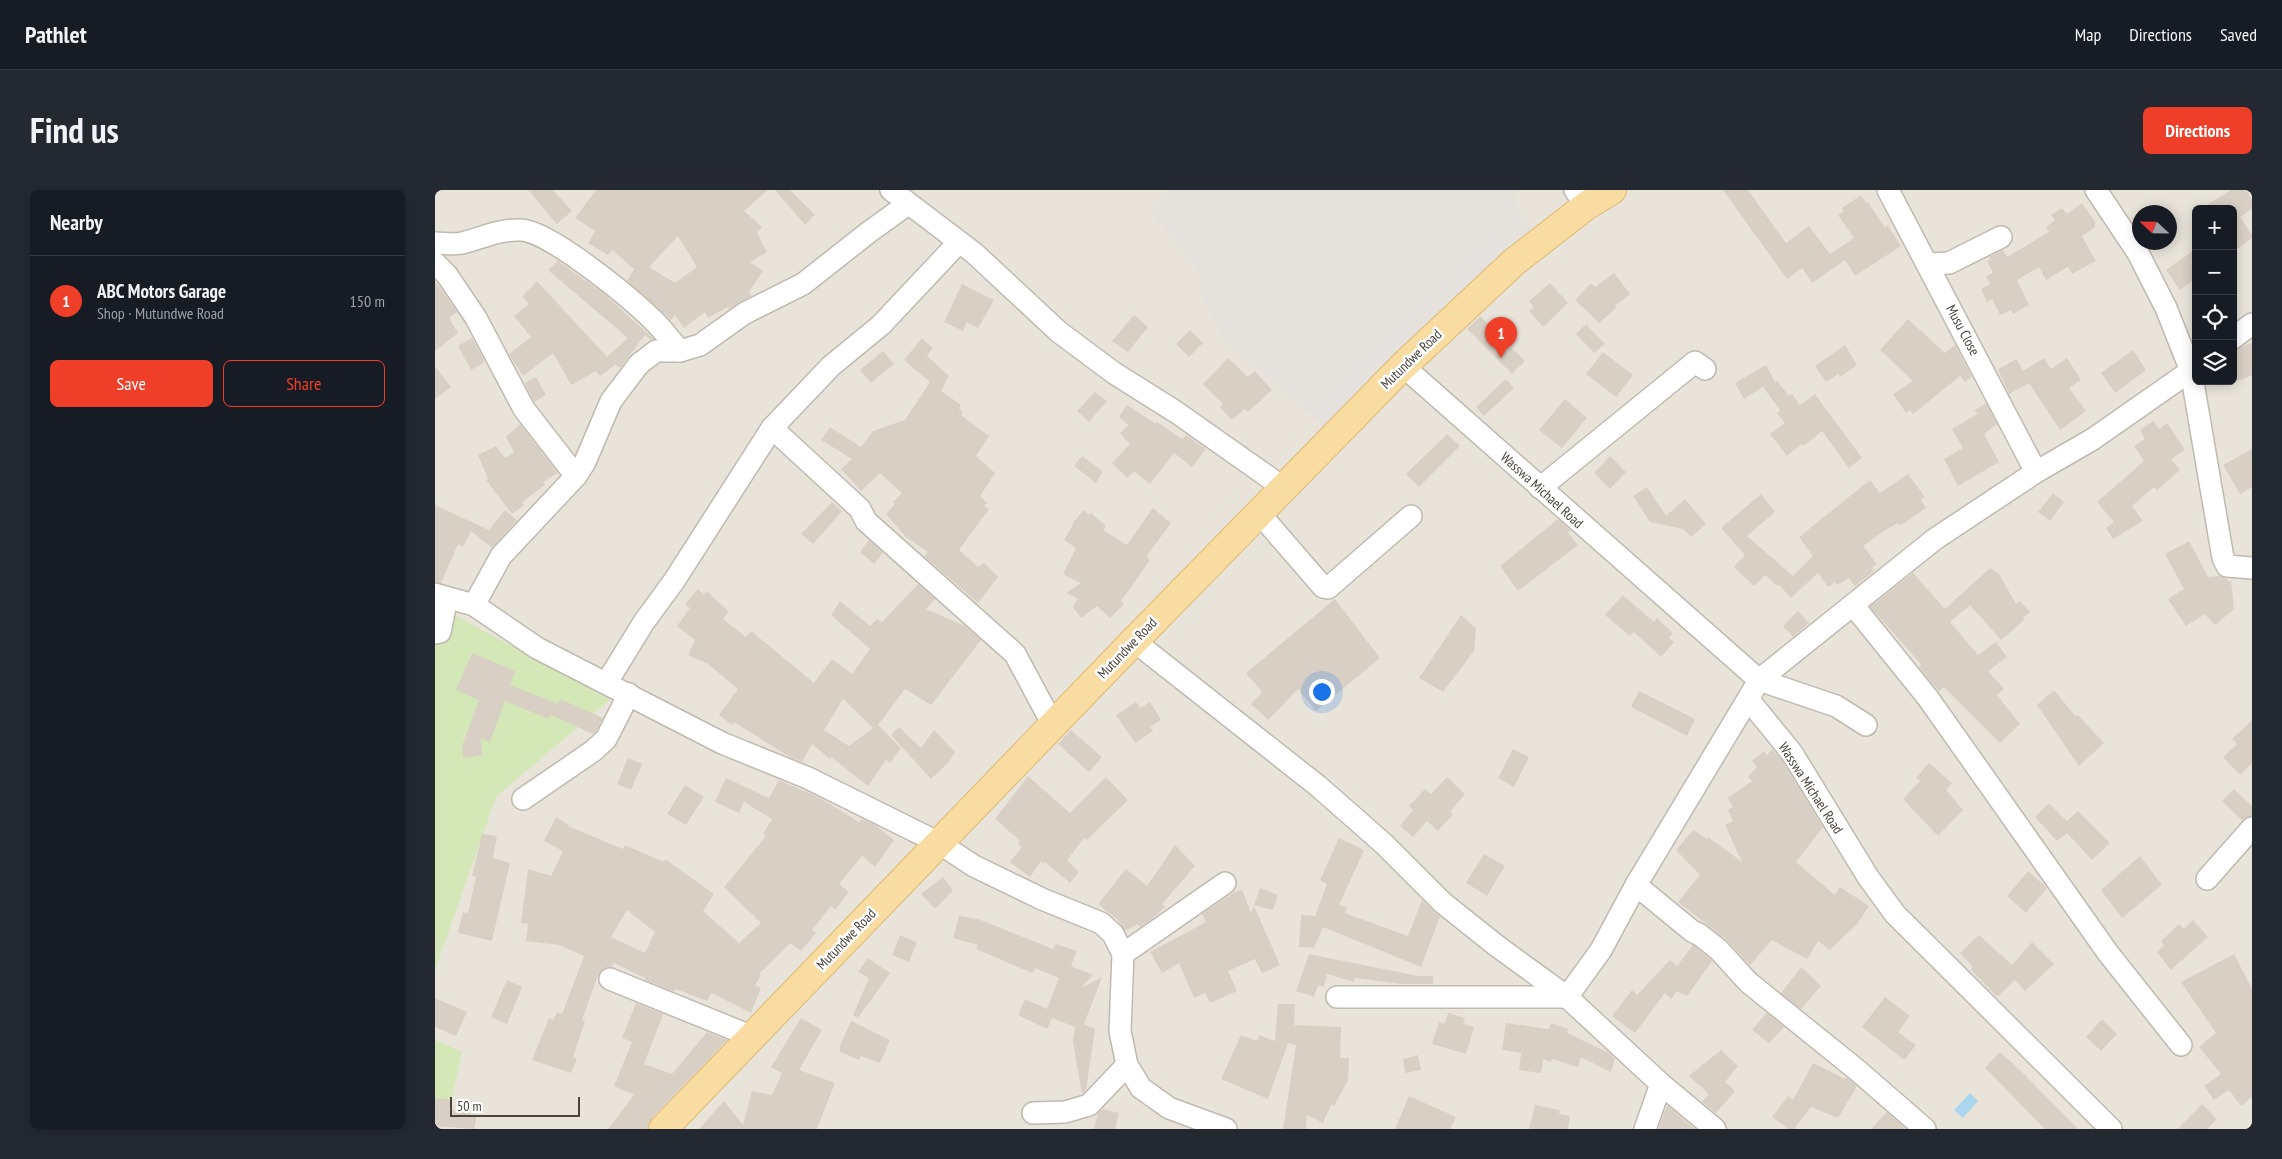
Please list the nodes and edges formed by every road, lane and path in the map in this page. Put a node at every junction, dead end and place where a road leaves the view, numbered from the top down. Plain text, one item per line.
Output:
1 (891, 190) edge
2 (1613, 190) edge
3 (1888, 190) edge
4 (2096, 190) edge
5 (1580, 198) edge
6 (908, 204) junction
7 (2001, 237) dead end
8 (959, 242) junction
9 (435, 243) edge
10 (435, 263) edge
11 (1928, 264) junction
12 (2252, 324) edge
13 (2237, 335) edge
14 (680, 351) junction
15 (1403, 366) junction
16 (2192, 367) edge
17 (1705, 369) dead end
18 (2192, 370) edge
19 (2196, 385) edge
20 (772, 428) junction
21 (2036, 472) junction
22 (576, 476) junction
23 (1284, 488) junction
24 (1540, 488) junction
25 (1259, 513) junction
26 (1411, 516) dead end
27 (2252, 568) edge
28 (441, 596) edge
29 (474, 605) junction
30 (1853, 605) junction
31 (435, 633) edge
32 (1134, 641) junction
33 (1759, 680) junction
34 (607, 682) junction
35 (629, 694) junction
36 (1748, 700) junction
37 (1053, 725) junction
38 (1867, 725) dead end
39 (523, 799) dead end
40 (2252, 828) edge
41 (939, 843) junction
42 (2207, 879) dead end
43 (1225, 883) dead end
44 (1637, 885) junction
45 (1123, 954) junction
46 (610, 979) dead end
47 (1337, 997) dead end
48 (1567, 997) junction
49 (753, 1037) junction
50 (2181, 1045) dead end
51 (1127, 1065) junction
52 (1661, 1084) junction
53 (1033, 1113) dead end
54 (663, 1129) edge
55 (1226, 1129) edge
56 (1645, 1129) edge
57 (1715, 1129) edge
58 (1925, 1129) edge
59 (2111, 1129) edge

1 - 6 street
2 - 5 main road, Mutundwe Road
3 - 11 street, Musu Close
4 - 16 street
5 - 15 main road, Mutundwe Road
6 - 8 street
6 - 14 street
7 - 11 street
8 - 20 street
8 - 23 street
9 - 14 street
10 - 22 street
11 - 21 street, Musu Close
12 - 13 street
14 - 22 street
15 - 23 main road, Mutundwe Road
15 - 24 street, Wasswa Michael Road
17 - 24 street
18 - 21 street
19 - 27 street
20 - 34 street
20 - 37 street
21 - 30 street
22 - 29 street
23 - 25 main road, Mutundwe Road
24 - 33 street, Wasswa Michael Road
25 - 26 street
25 - 32 main road, Mutundwe Road
28 - 29 street
28 - 31 street
29 - 34 street
30 - 33 street
30 - 50 street
32 - 37 main road, Mutundwe Road
32 - 48 street
33 - 36 street
33 - 38 street
34 - 35 street
35 - 39 street
35 - 41 street
36 - 44 street
36 - 59 street, Wasswa Michael Road
37 - 41 main road, Mutundwe Road
40 - 42 street
41 - 45 street
41 - 49 main road, Mutundwe Road
43 - 45 street
44 - 48 street
44 - 58 street
45 - 51 street
46 - 49 street
47 - 48 street
48 - 52 street
49 - 54 main road, Mutundwe Road
51 - 53 street
51 - 55 street
52 - 56 street
52 - 57 street

